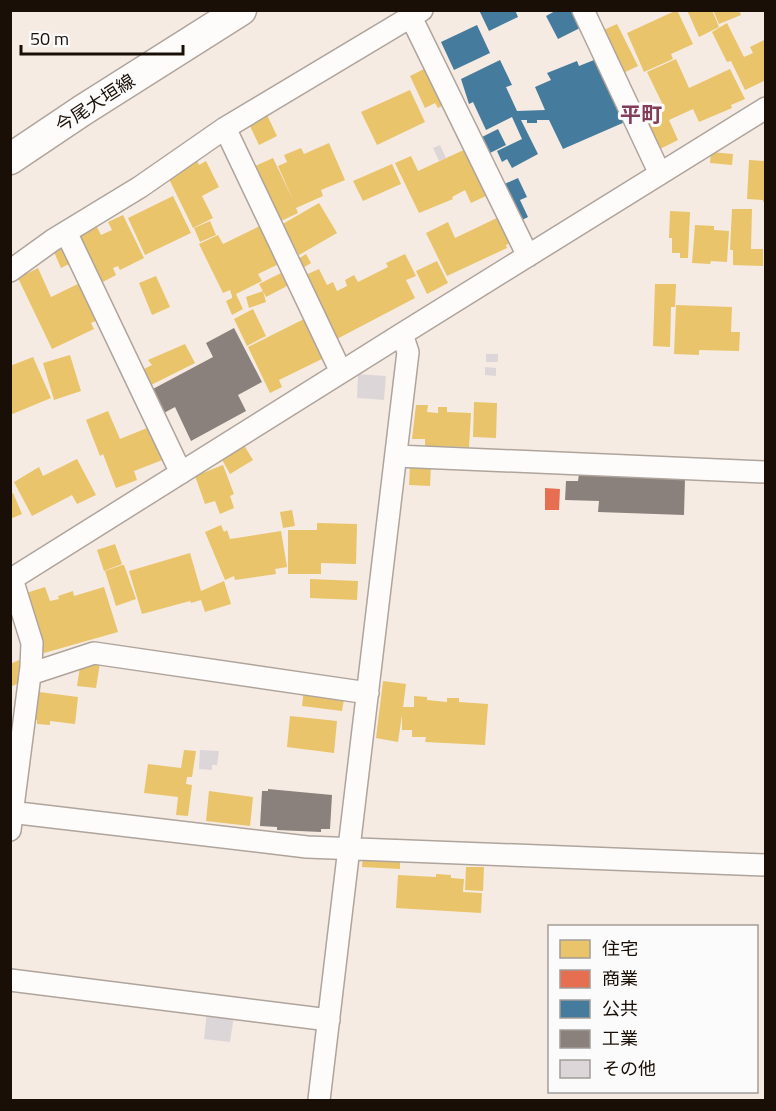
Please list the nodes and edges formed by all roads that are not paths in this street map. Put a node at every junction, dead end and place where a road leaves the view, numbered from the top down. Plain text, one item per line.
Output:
1 (241, 10) edge
2 (583, 10) edge
3 (416, 14) edge
4 (765, 108) edge
5 (225, 128) junction
6 (10, 159) edge
7 (660, 174) junction
8 (66, 232) junction
9 (528, 256) junction
10 (10, 271) edge
11 (402, 334) junction
12 (341, 372) junction
13 (396, 456) junction
14 (765, 472) edge
15 (181, 473) junction
16 (13, 574) edge
17 (30, 674) junction
18 (368, 693) junction
19 (11, 818) edge
20 (350, 847) junction
21 (765, 865) edge
22 (10, 980) edge
23 (329, 1020) junction
24 (319, 1101) edge

1 - 6 main road, 今尾大垣線
2 - 7 street
3 - 5 street
3 - 9 street
4 - 7 street
5 - 8 street
5 - 12 street
7 - 9 street
8 - 10 street
8 - 15 street
9 - 11 street
11 - 12 street
11 - 13 street
12 - 15 street
13 - 14 street
13 - 18 street
15 - 16 street
16 - 17 street
17 - 18 street
17 - 19 street
18 - 20 street
19 - 20 street
20 - 21 street
20 - 23 street
22 - 23 street
23 - 24 street

